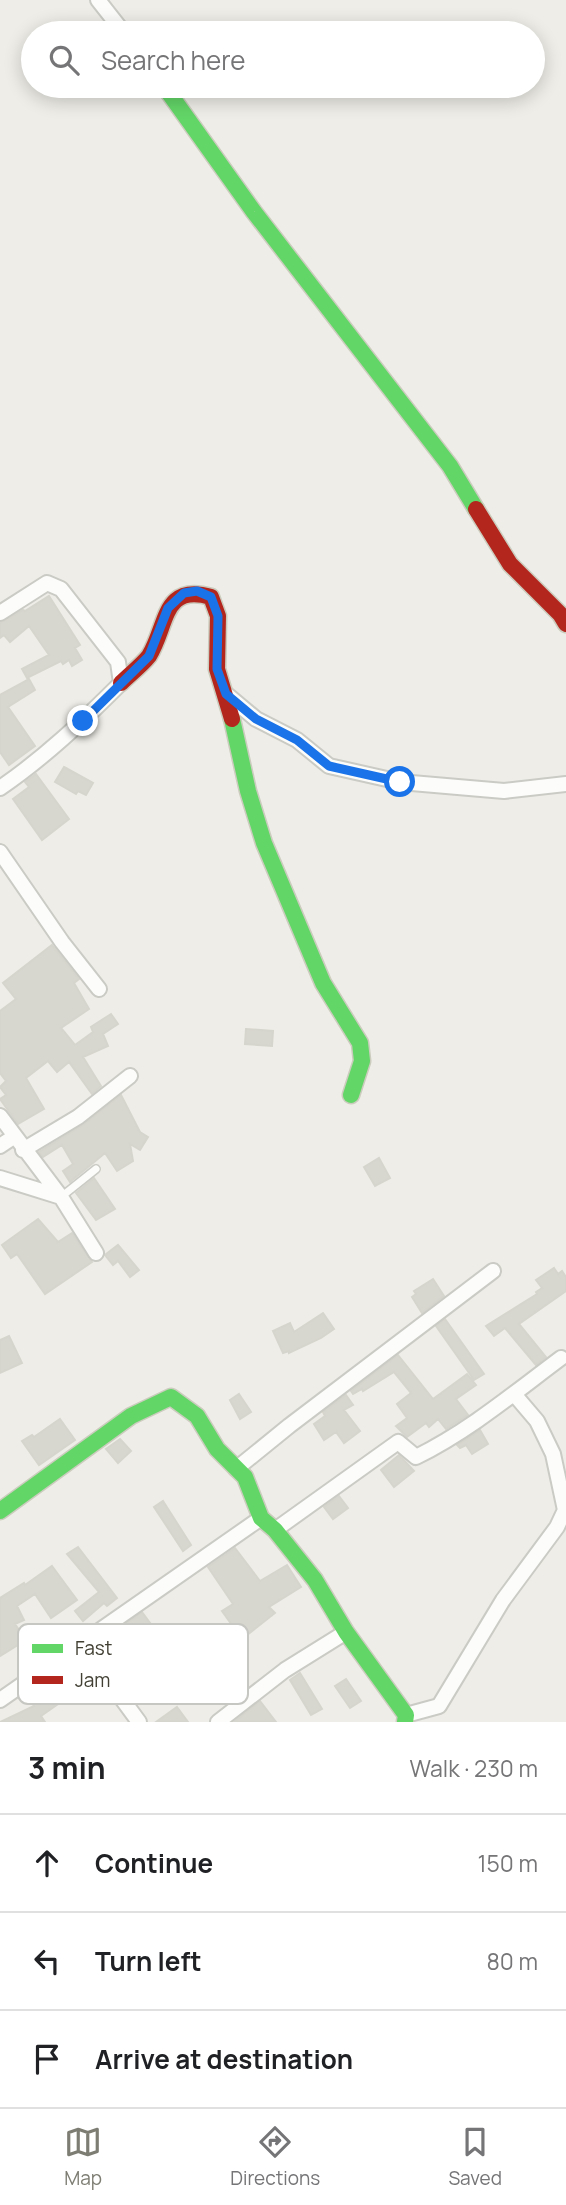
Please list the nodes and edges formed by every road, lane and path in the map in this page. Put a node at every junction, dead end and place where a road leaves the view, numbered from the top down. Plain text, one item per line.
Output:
1 (98, 0) edge
2 (115, 21) edge
3 (173, 98) edge
4 (0, 613) edge
5 (566, 624) edge
6 (121, 683) junction
7 (226, 694) junction
8 (566, 784) edge
9 (0, 788) edge
10 (0, 852) edge
11 (99, 989) dead end
12 (130, 1076) dead end
13 (351, 1095) dead end
14 (0, 1116) edge
15 (15, 1136) junction
16 (0, 1146) edge
17 (23, 1150) junction
18 (96, 1169) dead end
19 (0, 1178) edge
20 (61, 1197) junction
21 (96, 1253) dead end
22 (493, 1271) dead end
23 (561, 1358) dead end
24 (514, 1394) junction
25 (236, 1469) junction
26 (0, 1511) edge
27 (261, 1518) junction
28 (275, 1531) junction
29 (108, 1624) edge
30 (346, 1632) junction
31 (18, 1687) edge
32 (248, 1699) edge
33 (0, 1700) edge
34 (126, 1704) edge
35 (241, 1704) edge
36 (439, 1706) junction
37 (406, 1718) edge
38 (139, 1722) edge
39 (218, 1722) edge
40 (426, 1722) edge

1 - 2 street
3 - 5 street
4 - 6 street
6 - 7 street
6 - 9 street
7 - 8 street
7 - 13 street
10 - 11 street
12 - 17 street
14 - 15 street
15 - 16 street
15 - 17 street
17 - 20 street
18 - 20 lane
19 - 20 street
20 - 21 street
22 - 25 street
23 - 24 street
24 - 28 street
24 - 36 street
25 - 26 street
25 - 27 street
27 - 28 street
27 - 29 street
28 - 30 street
30 - 32 street
30 - 37 street
31 - 33 street
34 - 38 street
35 - 39 street
36 - 37 street
36 - 40 street

